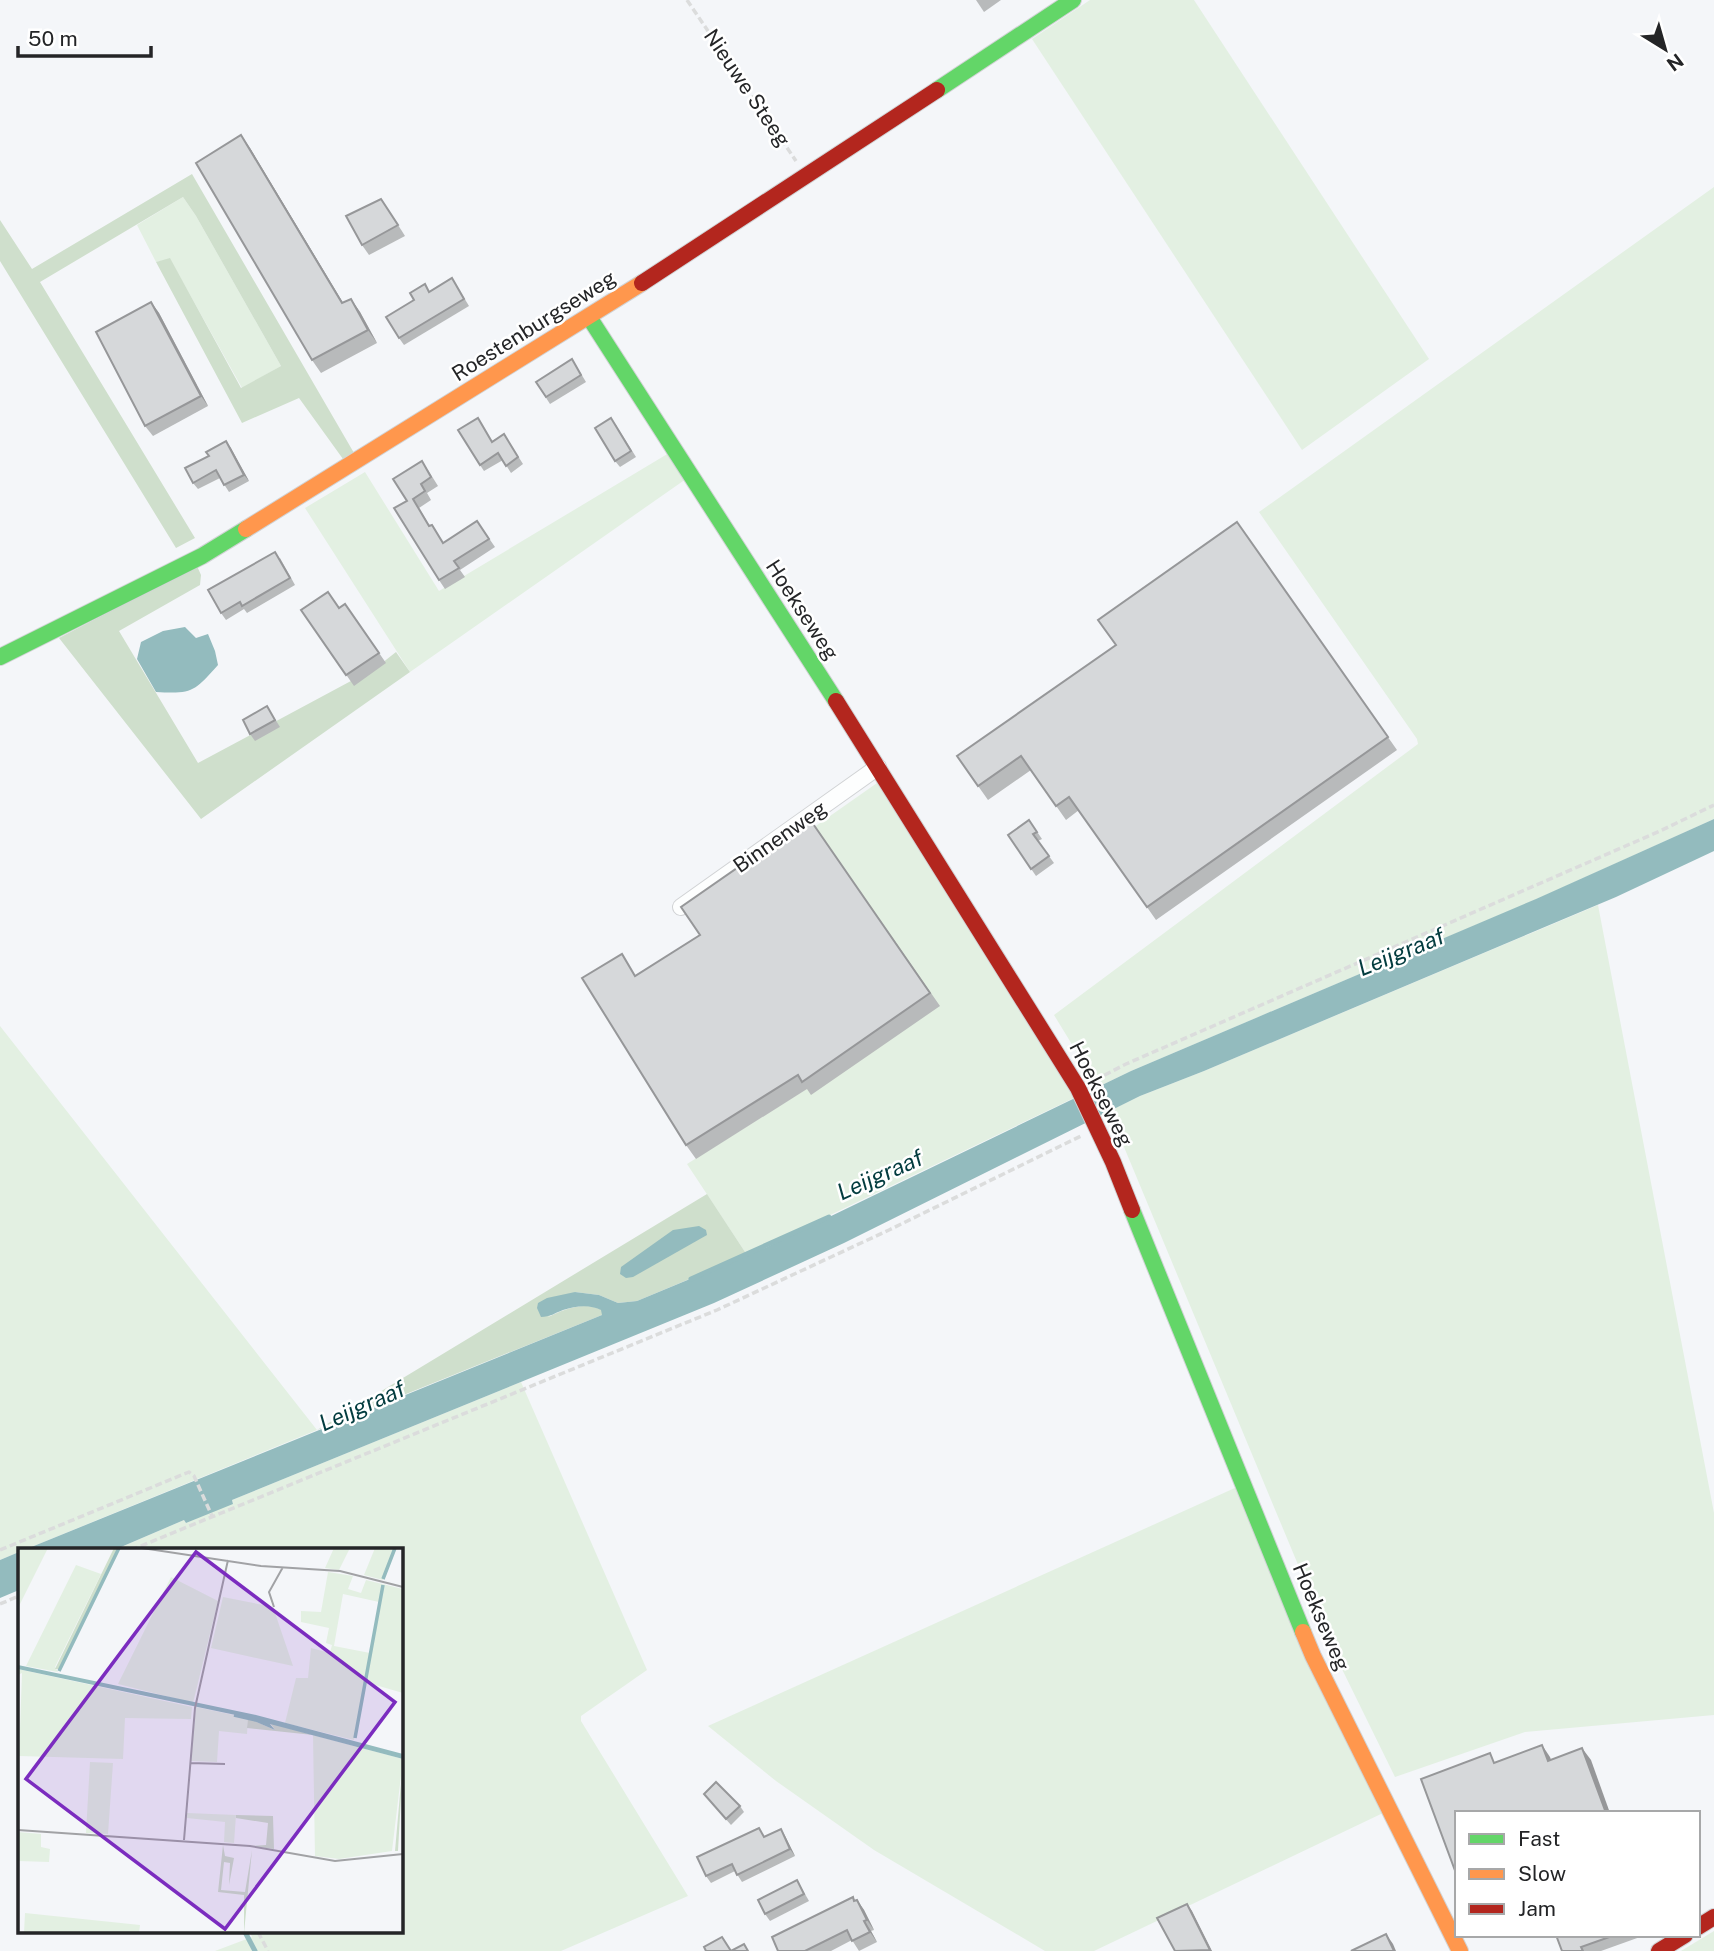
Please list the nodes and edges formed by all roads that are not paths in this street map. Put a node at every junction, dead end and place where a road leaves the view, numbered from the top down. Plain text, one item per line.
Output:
1 (1073, 0) edge
2 (589, 317) junction
3 (0, 657) edge
4 (878, 767) junction
5 (681, 907) edge
6 (1682, 1937) edge
7 (1460, 1951) edge
8 (1658, 1951) edge

1 - 2 street, Roestenburgseweg
2 - 3 street, Roestenburgseweg
2 - 4 street, Hoekseweg
4 - 5 street, Binnenweg
4 - 7 street, Hoekseweg
6 - 8 street

